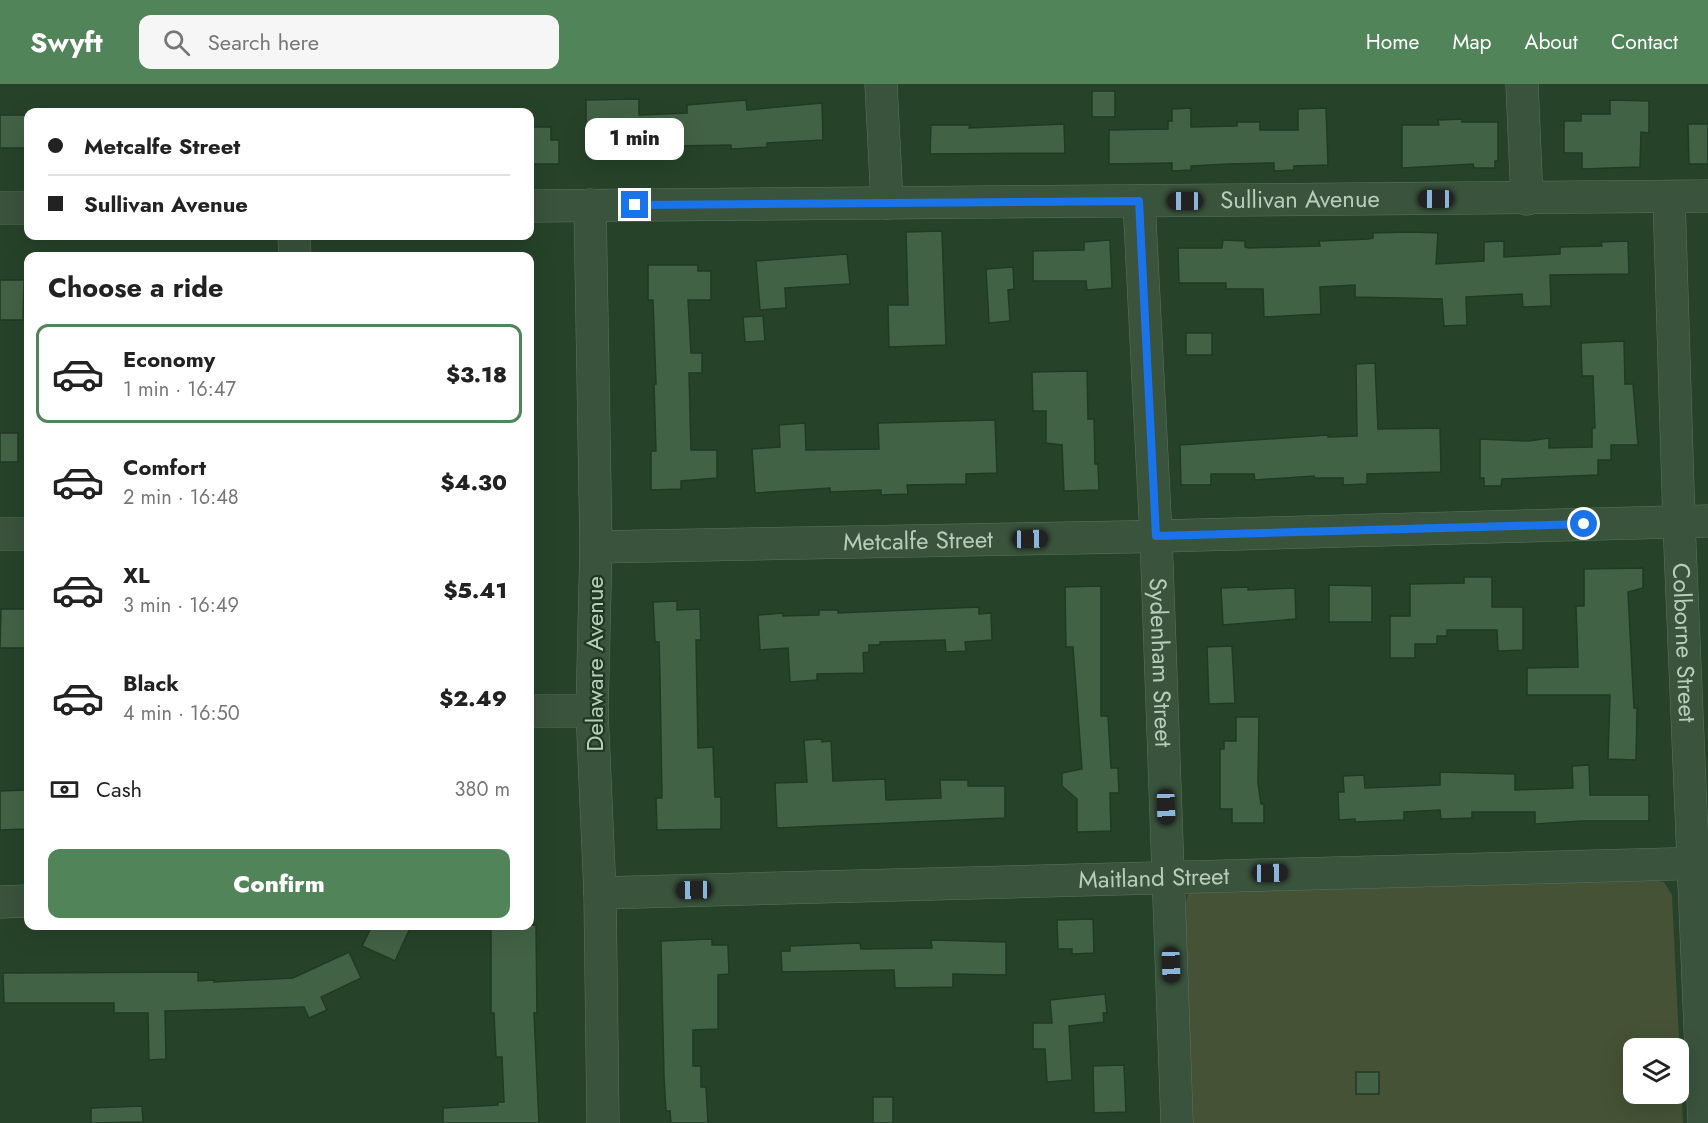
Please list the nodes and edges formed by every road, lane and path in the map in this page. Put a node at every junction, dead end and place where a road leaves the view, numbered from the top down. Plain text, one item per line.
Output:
1 (881, 84) edge
2 (1522, 84) edge
3 (1708, 196) edge
4 (1669, 197) junction
5 (1527, 199) junction
6 (1139, 201) junction
7 (886, 203) junction
8 (590, 205) junction
9 (534, 206) edge
10 (0, 208) edge
11 (24, 208) edge
12 (1694, 521) edge
13 (0, 534) edge
14 (24, 534) edge
15 (1156, 536) junction
16 (596, 547) junction
17 (534, 711) edge
18 (592, 711) junction
19 (1701, 863) edge
20 (1168, 875) junction
21 (600, 893) junction
22 (24, 901) edge
23 (0, 902) edge
24 (603, 1123) edge
25 (1176, 1123) edge
26 (1704, 1123) edge

1 - 7 street
2 - 5 street
3 - 4 street, Sullivan Avenue
4 - 5 street, Sullivan Avenue
4 - 12 street, Colborne Street
5 - 6 street, Sullivan Avenue
6 - 7 street, Sullivan Avenue
6 - 15 street, Sydenham Street
7 - 8 street, Sullivan Avenue
8 - 9 street, Sullivan Avenue
8 - 16 street, Delaware Avenue
10 - 11 street
12 - 15 street, Metcalfe Street
12 - 19 street, Colborne Street
13 - 14 street
15 - 16 street, Metcalfe Street
15 - 20 street, Sydenham Street
16 - 18 street, Delaware Avenue
17 - 18 street
18 - 21 street, Delaware Avenue
19 - 20 street, Maitland Street
19 - 26 street, Colborne Street
20 - 21 street, Maitland Street
20 - 25 street, Sydenham Street
21 - 24 street, Delaware Avenue
22 - 23 street

